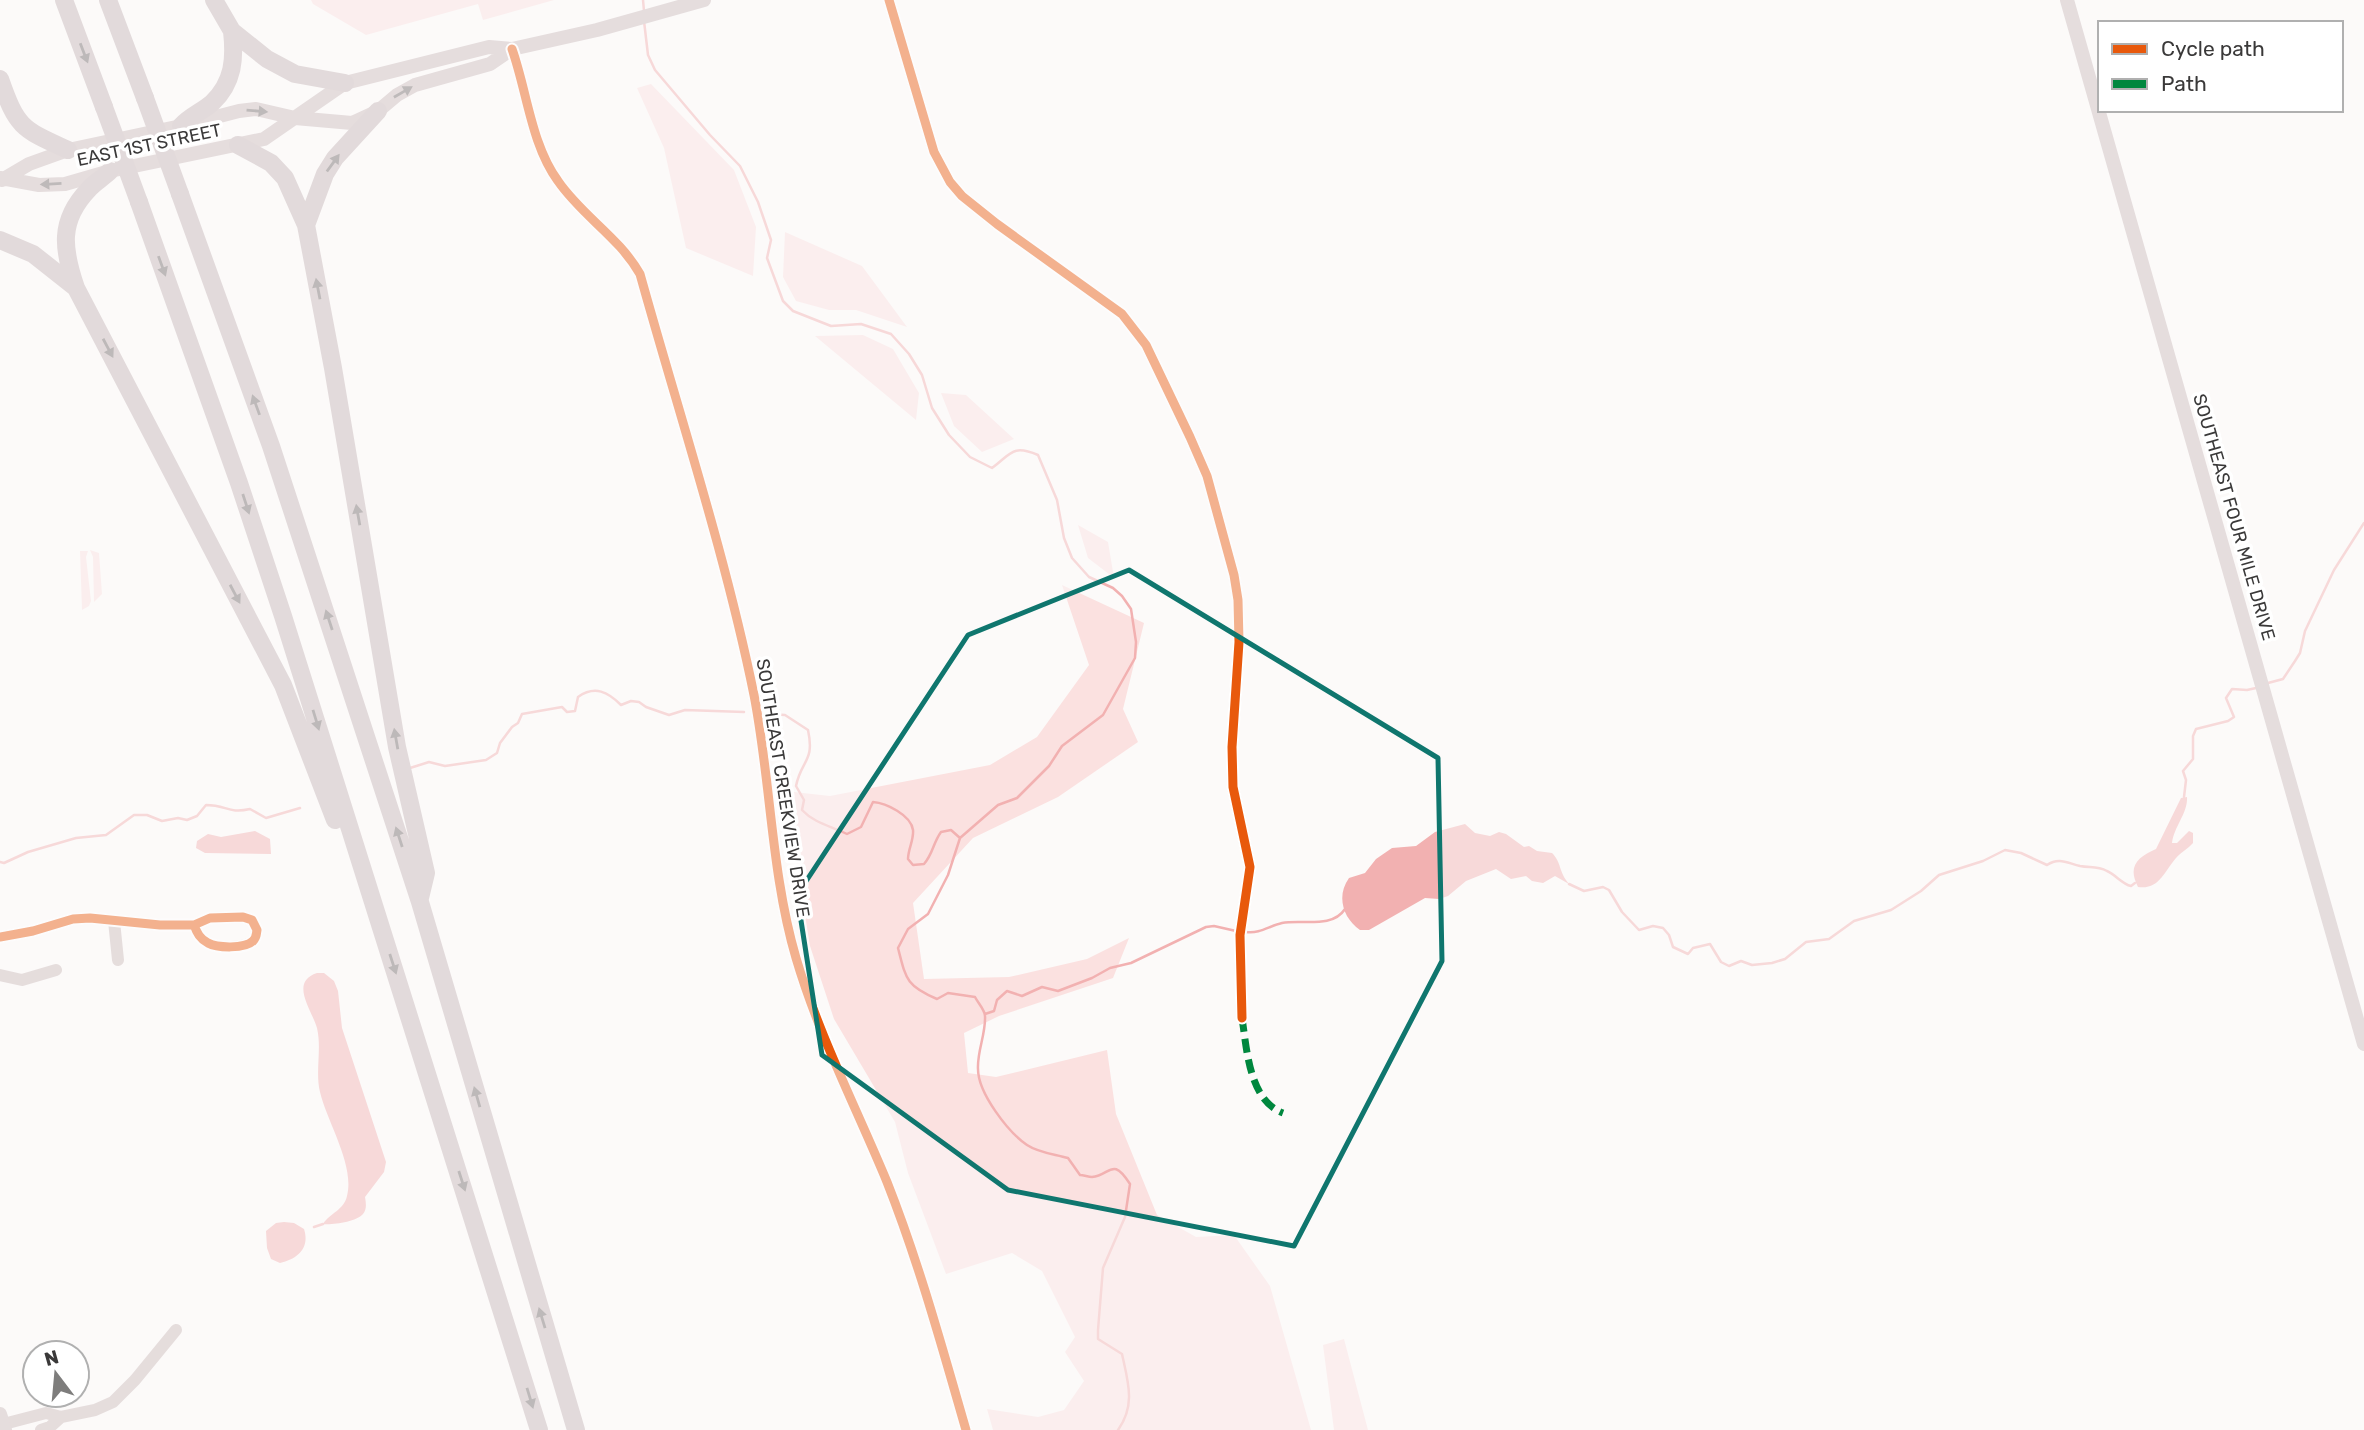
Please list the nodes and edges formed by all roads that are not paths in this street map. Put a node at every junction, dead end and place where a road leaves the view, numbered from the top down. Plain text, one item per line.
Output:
1 (64, 0) edge
2 (108, 0) edge
3 (214, 0) edge
4 (889, 0) edge
5 (2067, 0) edge
6 (698, 2) edge
7 (232, 31) junction
8 (512, 48) junction
9 (0, 79) edge
10 (345, 83) junction
11 (2098, 109) edge
12 (378, 111) junction
13 (2099, 112) edge
14 (295, 118) junction
15 (181, 126) junction
16 (238, 145) junction
17 (68, 150) junction
18 (110, 171) junction
19 (1, 179) edge
20 (306, 225) junction
21 (0, 240) edge
22 (76, 288) junction
23 (372, 899) junction
24 (420, 902) junction
25 (114, 920) junction
26 (194, 925) junction
27 (0, 937) edge
28 (118, 960) dead end
29 (56, 970) dead end
30 (0, 975) edge
31 (1242, 1018) dead end
32 (2364, 1044) edge
33 (176, 1330) dead end
34 (61, 1417) junction
35 (2, 1423) edge
36 (41, 1430) edge
37 (540, 1430) edge
38 (576, 1430) edge
39 (966, 1430) edge

1 -> 23 highway, bridge
24 -> 2 highway, bridge
3 - 7 highway
4 - 31 street
5 - 11 main road, SOUTHEAST FOUR MILE DRIVE
6 - 8 main road, EAST 1ST STREET
7 - 10 highway
7 - 15 highway
8 - 10 main road, EAST 1ST STREET
12 -> 8 main road, EAST 1ST STREET
8 - 39 street, SOUTHEAST CREEKVIEW DRIVE
9 - 17 highway
10 - 14 main road, EAST 1ST STREET
12 - 14 main road, EAST 1ST STREET
20 -> 12 highway
13 - 32 main road, SOUTHEAST FOUR MILE DRIVE
15 -> 14 main road, EAST 1ST STREET
14 - 16 main road, EAST 1ST STREET
15 - 17 main road, EAST 1ST STREET
16 - 18 main road, EAST 1ST STREET
16 - 20 highway
17 - 19 main road, EAST 1ST STREET
18 -> 19 main road, EAST 1ST STREET
18 - 22 highway
24 -> 20 highway
21 - 22 highway
22 -> 23 highway
23 -> 37 highway
38 -> 24 highway
25 - 26 street
25 - 27 street
25 - 28 street
26 - 26 street
29 - 30 street
33 - 34 street
34 - 35 street
34 - 36 street

